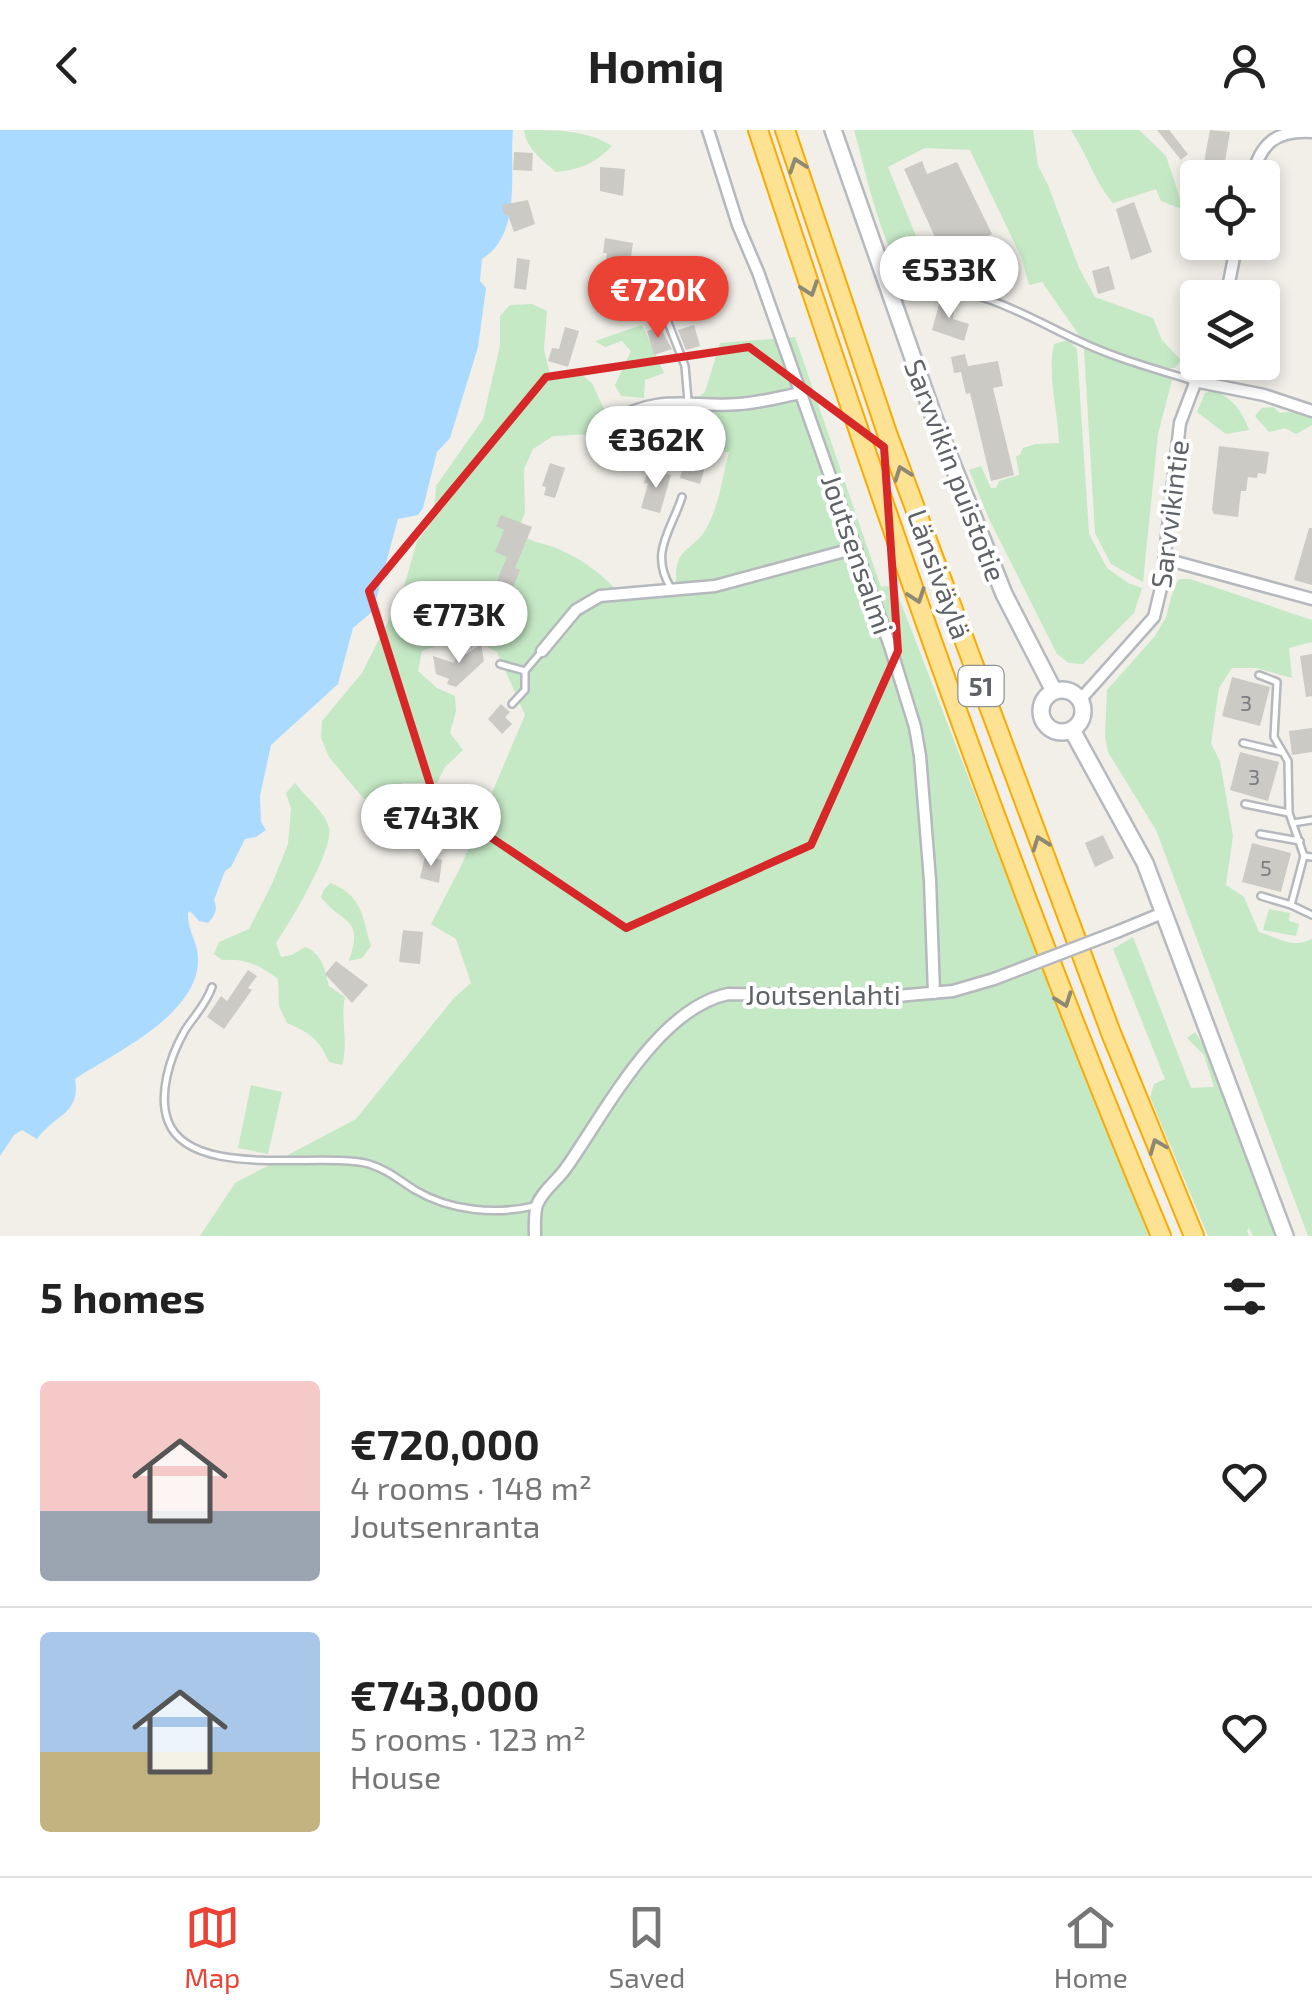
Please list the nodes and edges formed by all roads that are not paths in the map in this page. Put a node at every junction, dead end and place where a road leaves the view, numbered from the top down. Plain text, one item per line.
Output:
1 (708, 130) edge
2 (758, 130) edge
3 (785, 130) edge
4 (833, 130) edge
5 (1281, 131) edge
6 (1312, 132) edge
7 (1257, 160) edge
8 (887, 292) junction
9 (662, 307) dead end
10 (1194, 381) junction
11 (801, 393) junction
12 (688, 401) junction
13 (1312, 411) edge
14 (616, 420) dead end
15 (682, 498) dead end
16 (856, 548) junction
17 (1164, 559) junction
18 (671, 588) junction
19 (1312, 599) edge
20 (542, 651) joint
21 (500, 664) dead end
22 (526, 671) junction
23 (1258, 675) dead end
24 (1054, 692) junction
25 (1080, 700) junction
26 (512, 704) dead end
27 (1072, 730) junction
28 (1243, 743) dead end
29 (1281, 752) junction
30 (1245, 804) dead end
31 (1290, 813) junction
32 (1312, 820) edge
33 (1293, 823) junction
34 (1260, 834) dead end
35 (1300, 842) junction
36 (1304, 856) junction
37 (1312, 858) edge
38 (1261, 896) dead end
39 (1291, 904) junction
40 (1165, 912) junction
41 (1312, 915) edge
42 (212, 987) dead end
43 (934, 993) junction
44 (537, 1205) junction
45 (535, 1236) edge
46 (1161, 1236) edge
47 (1194, 1236) edge
48 (1285, 1236) edge

1 - 11 street, Joutsensalmi
2 -> 46 highway, Länsiväylä / 51
47 -> 3 highway, Länsiväylä / 51
4 - 8 main road, Sarvvikin puistotie
5 - 6 street
5 - 7 street
8 - 10 lane
8 - 24 main road, Sarvvikin puistotie
9 - 12 lane
10 - 13 street
10 - 17 street, Sarvvikintie
11 - 12 street
11 - 16 street, Joutsensalmi
12 - 14 street
15 - 18 lane
16 - 18 street
16 - 43 street, Joutsensalmi
17 - 19 street
17 - 25 street, Sarvvikintie
18 - 20 street
20 - 22 lane
21 - 22 lane
22 - 26 lane
23 - 29 lane
24 - 25 main road
24 - 27 main road
25 - 27 main road
27 - 40 main road
28 - 29 lane
29 - 31 lane
30 - 31 lane
31 - 33 lane
32 - 33 lane
33 - 35 lane
34 - 35 lane
35 - 36 lane
36 - 37 lane
36 - 39 lane
38 - 39 lane
39 - 41 lane
40 - 43 street, Joutsenlahti, bridge
40 - 48 main road
42 - 44 lane
43 - 44 street, Joutsenlahti
44 - 45 street

